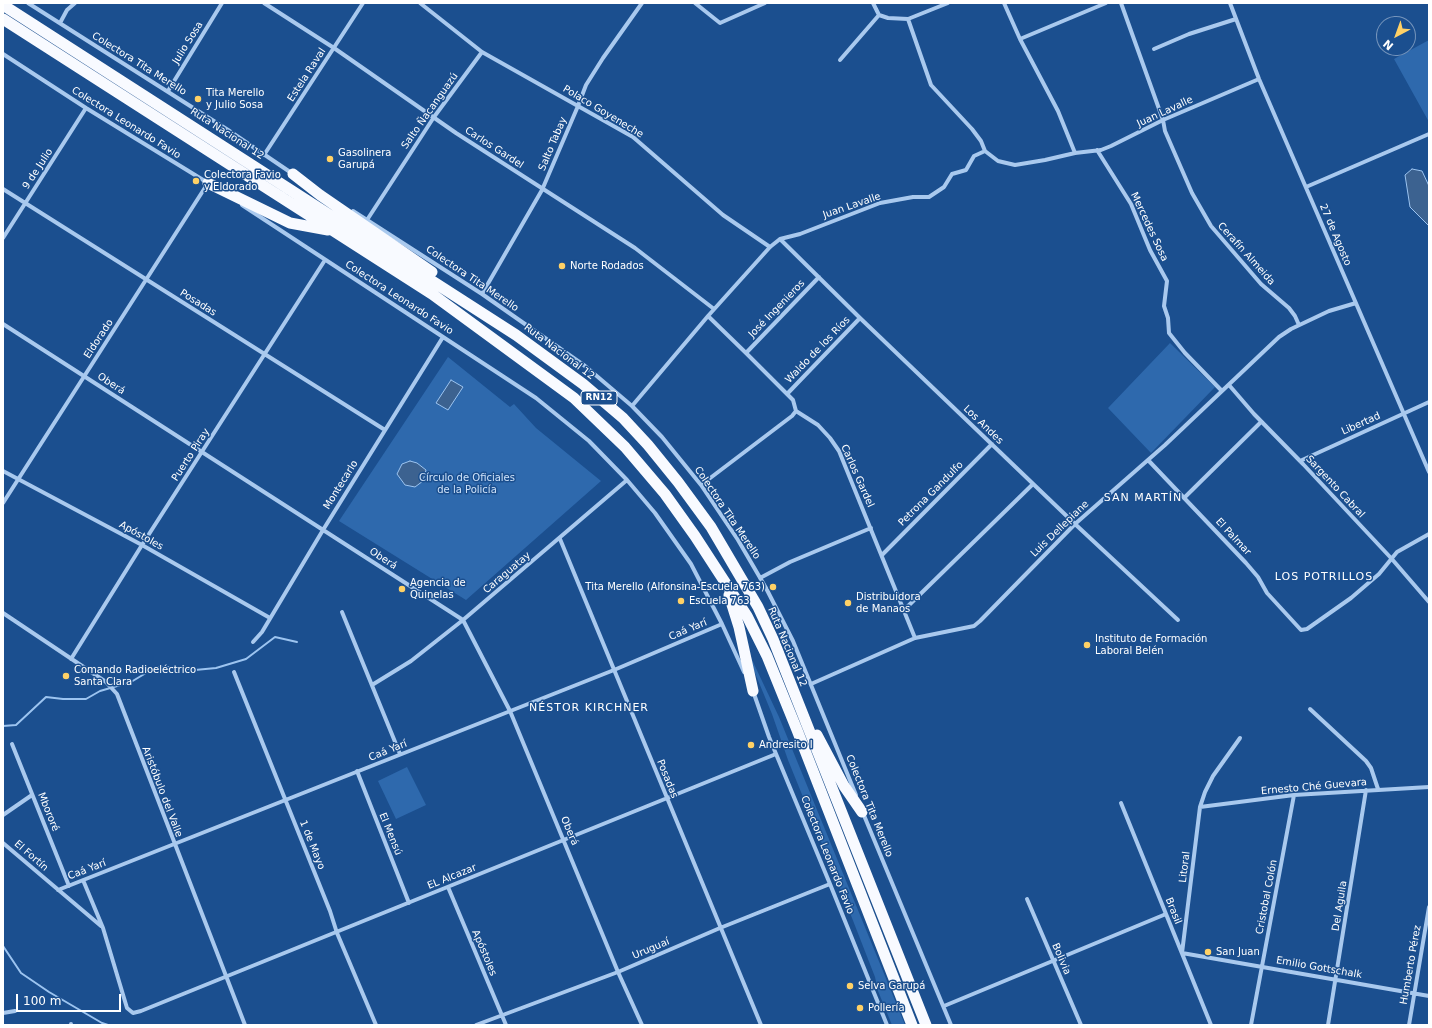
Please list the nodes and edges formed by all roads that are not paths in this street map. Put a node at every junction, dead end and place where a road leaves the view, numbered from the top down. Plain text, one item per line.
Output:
1 (28, 3) edge
2 (75, 3) edge
3 (222, 3) edge
4 (264, 3) edge
5 (362, 3) edge
6 (420, 3) edge
7 (642, 3) edge
8 (696, 3) edge
9 (765, 3) edge
10 (873, 3) edge
11 (948, 3) edge
12 (1004, 3) edge
13 (1106, 3) edge
14 (1121, 3) edge
15 (1230, 3) edge
16 (3, 4) edge
17 (879, 14) junction
18 (3, 19) edge
19 (908, 19) junction
20 (1236, 20) junction
21 (60, 23) junction
22 (1020, 39) junction
23 (334, 48) junction
24 (1154, 49) dead end
25 (482, 52) junction
26 (3, 54) edge
27 (840, 60) dead end
28 (1259, 79) junction
29 (168, 92) junction
30 (578, 106) junction
31 (86, 108) junction
32 (434, 117) junction
33 (1163, 120) junction
34 (1429, 134) edge
35 (1097, 150) junction
36 (985, 151) junction
37 (1075, 153) junction
38 (264, 155) junction
39 (293, 174) junction
40 (208, 183) junction
41 (1306, 187) junction
42 (3, 189) edge
43 (542, 190) junction
44 (25, 203) junction
45 (367, 220) junction
46 (335, 232) junction
47 (3, 238) edge
48 (780, 238) junction
49 (770, 247) junction
50 (326, 260) junction
51 (819, 277) junction
52 (146, 280) junction
53 (482, 294) junction
54 (1356, 303) junction
55 (714, 309) junction
56 (482, 312) junction
57 (708, 316) junction
58 (860, 318) junction
59 (3, 324) edge
60 (1299, 325) junction
61 (443, 337) junction
62 (746, 353) junction
63 (265, 354) junction
64 (84, 376) junction
65 (1229, 385) junction
66 (1222, 391) junction
67 (787, 394) junction
68 (1429, 402) edge
69 (632, 406) junction
70 (796, 411) junction
71 (1404, 414) junction
72 (1261, 422) junction
73 (385, 430) junction
74 (992, 444) junction
75 (202, 452) junction
76 (1148, 460) junction
77 (1300, 461) junction
78 (3, 470) edge
79 (1429, 472) edge
80 (18, 479) junction
81 (627, 480) junction
82 (1033, 484) junction
83 (701, 486) junction
84 (1184, 498) junction
85 (3, 503) edge
86 (1075, 524) junction
87 (870, 528) junction
88 (323, 530) junction
89 (1429, 534) edge
90 (560, 538) junction
91 (142, 545) junction
92 (882, 555) junction
93 (1391, 558) junction
94 (721, 574) junction
95 (760, 578) junction
96 (1429, 602) edge
97 (904, 610) junction
98 (342, 612) dead end
99 (3, 613) edge
100 (270, 618) junction
101 (463, 620) junction
102 (1178, 620) dead end
103 (722, 624) junction
104 (915, 638) junction
105 (253, 642) dead end
106 (71, 659) junction
107 (614, 670) junction
108 (234, 672) dead end
109 (811, 684) junction
110 (372, 685) junction
111 (793, 690) junction
112 (753, 691) junction
113 (1310, 709) dead end
114 (510, 710) junction
115 (1240, 738) dead end
116 (12, 744) dead end
117 (400, 754) junction
118 (776, 754) junction
119 (357, 771) junction
120 (1429, 787) edge
121 (1378, 789) junction
122 (1366, 790) junction
123 (32, 795) junction
124 (1294, 795) junction
125 (666, 798) junction
126 (285, 800) junction
127 (1121, 803) dead end
128 (1200, 807) junction
129 (862, 812) junction
130 (3, 815) edge
131 (563, 839) junction
132 (3, 842) edge
133 (174, 845) junction
134 (83, 880) junction
135 (830, 884) junction
136 (69, 886) junction
137 (448, 887) junction
138 (58, 890) junction
139 (1027, 899) dead end
140 (409, 902) junction
141 (1429, 907) edge
142 (1166, 914) junction
143 (103, 928) junction
144 (720, 928) junction
145 (337, 933) junction
146 (1182, 953) junction
147 (1053, 960) junction
148 (1262, 967) junction
149 (618, 972) junction
150 (226, 978) junction
151 (1336, 979) junction
152 (1414, 993) junction
153 (1429, 996) edge
154 (944, 1006) junction
155 (14, 1011) dead end
156 (3, 1013) edge
157 (501, 1016) junction
158 (245, 1025) edge
159 (376, 1025) edge
160 (476, 1025) edge
161 (506, 1025) edge
162 (642, 1025) edge
163 (761, 1025) edge
164 (887, 1025) edge
165 (912, 1025) edge
166 (926, 1025) edge
167 (951, 1025) edge
168 (1081, 1025) edge
169 (1211, 1025) edge
170 (1251, 1025) edge
171 (1328, 1025) edge
172 (1409, 1025) edge

1 - 21 street, Colectora Tita Merello
2 - 21 street
3 - 29 street, Julio Sosa
4 - 23 street, Carlos Gardel
5 - 23 street, Estela Raval
6 - 25 street, Polaco Goyeneche
7 - 30 street, Salto Tabay
8 - 9 street
10 - 17 street
11 - 19 street
12 - 22 street
13 - 22 street
14 - 33 street, Cerafín Almeida
15 - 20 street, 27 de Agosto
16 - 56 highway, Ruta Nacional 12 / RN12
17 - 19 street
17 - 27 street
18 - 46 highway, RN12
19 - 36 street
20 - 24 street
20 - 28 street, 27 de Agosto
21 - 29 street, Colectora Tita Merello
22 - 37 street
23 - 32 street, Carlos Gardel
23 - 38 street, Estela Raval
25 - 30 street, Polaco Goyeneche
25 - 32 street, Salto Ñacanguazú
26 - 31 street, Colectora Leonardo Favio
28 - 33 street, Juan Lavalle
28 - 41 street, 27 de Agosto
29 - 38 street, Colectora Tita Merello
30 - 43 street, Salto Tabay
30 - 49 street, Polaco Goyeneche
31 - 40 street, Colectora Leonardo Favio
31 - 44 street, 9 de Julio
32 - 43 street, Carlos Gardel
32 - 45 street, Salto Ñacanguazú
33 - 35 street, Juan Lavalle
33 - 60 street, Cerafín Almeida
34 - 41 street
35 - 37 street, Juan Lavalle
35 - 66 street, Mercedes Sosa
36 - 37 street, Juan Lavalle
36 - 48 street, Juan Lavalle
38 - 39 street, Colectora Tita Merello
39 - 45 street, Colectora Tita Merello
39 - 56 highway
40 - 46 highway
40 - 50 street, Colectora Leonardo Favio
40 - 52 street, Eldorado
41 - 54 street, 27 de Agosto
42 - 44 street, Posadas
43 - 53 street, Salto Tabay
43 - 55 street, Carlos Gardel
44 - 47 street, 9 de Julio
44 - 52 street, Posadas
45 - 53 street, Colectora Tita Merello
46 - 94 highway, RN12
48 - 49 street
48 - 51 street, Los Andes
49 - 55 street
50 - 61 street, Colectora Leonardo Favio
50 - 63 street, Puerto Piray
51 - 58 street, Los Andes
51 - 62 street, José Ingenieros
52 - 63 street, Posadas
52 - 64 street, Eldorado
53 - 69 street, Colectora Tita Merello
54 - 60 street, Luis Dellepiane
54 - 71 street, 27 de Agosto
55 - 57 street
56 - 111 highway, Ruta Nacional 12 / RN12
57 - 62 street, Carlos Gardel
57 - 69 street
58 - 67 street, Waldo de los Ríos
58 - 74 street, Los Andes
59 - 64 street, Oberá
60 - 65 street, Luis Dellepiane
61 - 73 street, Montecarlo
61 - 81 street, Colectora Leonardo Favio
62 - 67 street, Carlos Gardel
63 - 73 street, Posadas
63 - 75 street, Puerto Piray
64 - 75 street, Oberá
64 - 80 street, Eldorado
65 - 66 street, Luis Dellepiane
65 - 72 street, Sargento Cabral
66 - 76 street, Luis Dellepiane
67 - 70 street, Carlos Gardel
68 - 71 street, Libertad
69 - 83 street, Colectora Tita Merello
70 - 83 street
70 - 87 street, Carlos Gardel
71 - 77 street, Libertad
71 - 79 street, 27 de Agosto
72 - 77 street, Sargento Cabral
72 - 84 street
73 - 88 street, Montecarlo
74 - 82 street, Los Andes
74 - 92 street, Petrona Gandulfo
75 - 88 street, Oberá
75 - 91 street, Puerto Piray
76 - 84 street, El Palmar
76 - 86 street, Luis Dellepiane
77 - 93 street, Sargento Cabral
78 - 80 street, Apóstoles
80 - 85 street, Eldorado
80 - 91 street, Apóstoles
81 - 90 street, Caraguatay
81 - 103 street, Colectora Leonardo Favio
82 - 86 street, Los Andes
82 - 97 street
83 - 95 street, Colectora Tita Merello
84 - 93 street, El Palmar
86 - 102 street, Los Andes
86 - 104 street, Luis Dellepiane
87 - 92 street, Carlos Gardel
87 - 95 street
88 - 100 street, Montecarlo
88 - 101 street, Oberá
89 - 93 street
90 - 101 street, Caraguatay
90 - 107 street, Posadas
91 - 100 street, Apóstoles
91 - 106 street, Puerto Piray
92 - 97 street, Carlos Gardel
93 - 96 street, Sargento Cabral
94 - 112 highway
94 - 165 highway, RN12
95 - 109 street, Colectora Tita Merello
97 - 104 street, Carlos Gardel
98 - 110 street
99 - 106 street, Aristóbulo del Valle
100 - 105 street, Montecarlo
101 - 110 street, Caraguatay
101 - 114 street, Oberá
103 - 107 street, Caá Yarí
103 - 112 street, Colectora Leonardo Favio
104 - 109 street, Luis Dellepiane
106 - 133 street, Aristóbulo del Valle
107 - 114 street, Caá Yarí
107 - 125 street, Posadas
108 - 126 street, 1 de Mayo
109 - 129 street, Colectora Tita Merello
110 - 117 street
111 - 129 highway
111 - 166 highway, Ruta Nacional 12 / RN12
112 - 118 street, Colectora Leonardo Favio
113 - 121 street
114 - 117 street, Caá Yarí
114 - 131 street, Oberá
115 - 128 street, Litoral
116 - 123 street, Mbororé
117 - 119 street, Caá Yarí
118 - 125 street, EL Alcazar
118 - 135 street, Colectora Leonardo Favio
119 - 126 street, Caá Yarí
119 - 140 street, El Mensú
120 - 121 street, Ernesto Ché Guevara
121 - 122 street, Ernesto Ché Guevara
122 - 124 street, Ernesto Ché Guevara
122 - 151 street, Del Aguila
123 - 130 street
123 - 136 street, Mbororé
124 - 128 street, Ernesto Ché Guevara
124 - 148 street, Cristobal Colón
125 - 131 street, EL Alcazar
125 - 144 street, Posadas
126 - 133 street, Caá Yarí
126 - 145 street, 1 de Mayo
127 - 142 street, Brasil
128 - 146 street, Litoral
129 - 154 street, Colectora Tita Merello
131 - 137 street, EL Alcazar
131 - 149 street, Oberá
132 - 138 street, El Fortín
133 - 134 street, Caá Yarí
133 - 150 street, Aristóbulo del Valle
134 - 136 street, Caá Yarí
134 - 143 street
135 - 144 street, Uruguaí
135 - 164 street, Colectora Leonardo Favio
136 - 138 street, Caá Yarí
137 - 140 street, EL Alcazar
137 - 157 street, Apóstoles
138 - 143 street, El Fortín
139 - 147 street, Bolivia
140 - 145 street, EL Alcazar
141 - 152 street, Humberto Pérez
142 - 146 street, Brasil
142 - 147 street
143 - 150 street, EL Alcazar
144 - 149 street, Uruguaí
144 - 163 street, Posadas
145 - 150 street, EL Alcazar
145 - 159 street, 1 de Mayo
146 - 148 street, Emilio Gottschalk
146 - 169 street, Brasil
147 - 154 street
147 - 168 street, Bolivia
148 - 151 street, Emilio Gottschalk
148 - 170 street, Cristobal Colón
149 - 157 street, Uruguaí
149 - 162 street, Oberá
150 - 158 street, Aristóbulo del Valle
151 - 152 street, Emilio Gottschalk
151 - 171 street, Del Aguila
152 - 153 street, Emilio Gottschalk
152 - 172 street, Humberto Pérez
154 - 167 street, Colectora Tita Merello
155 - 156 street
157 - 160 street, Uruguaí
157 - 161 street, Apóstoles

